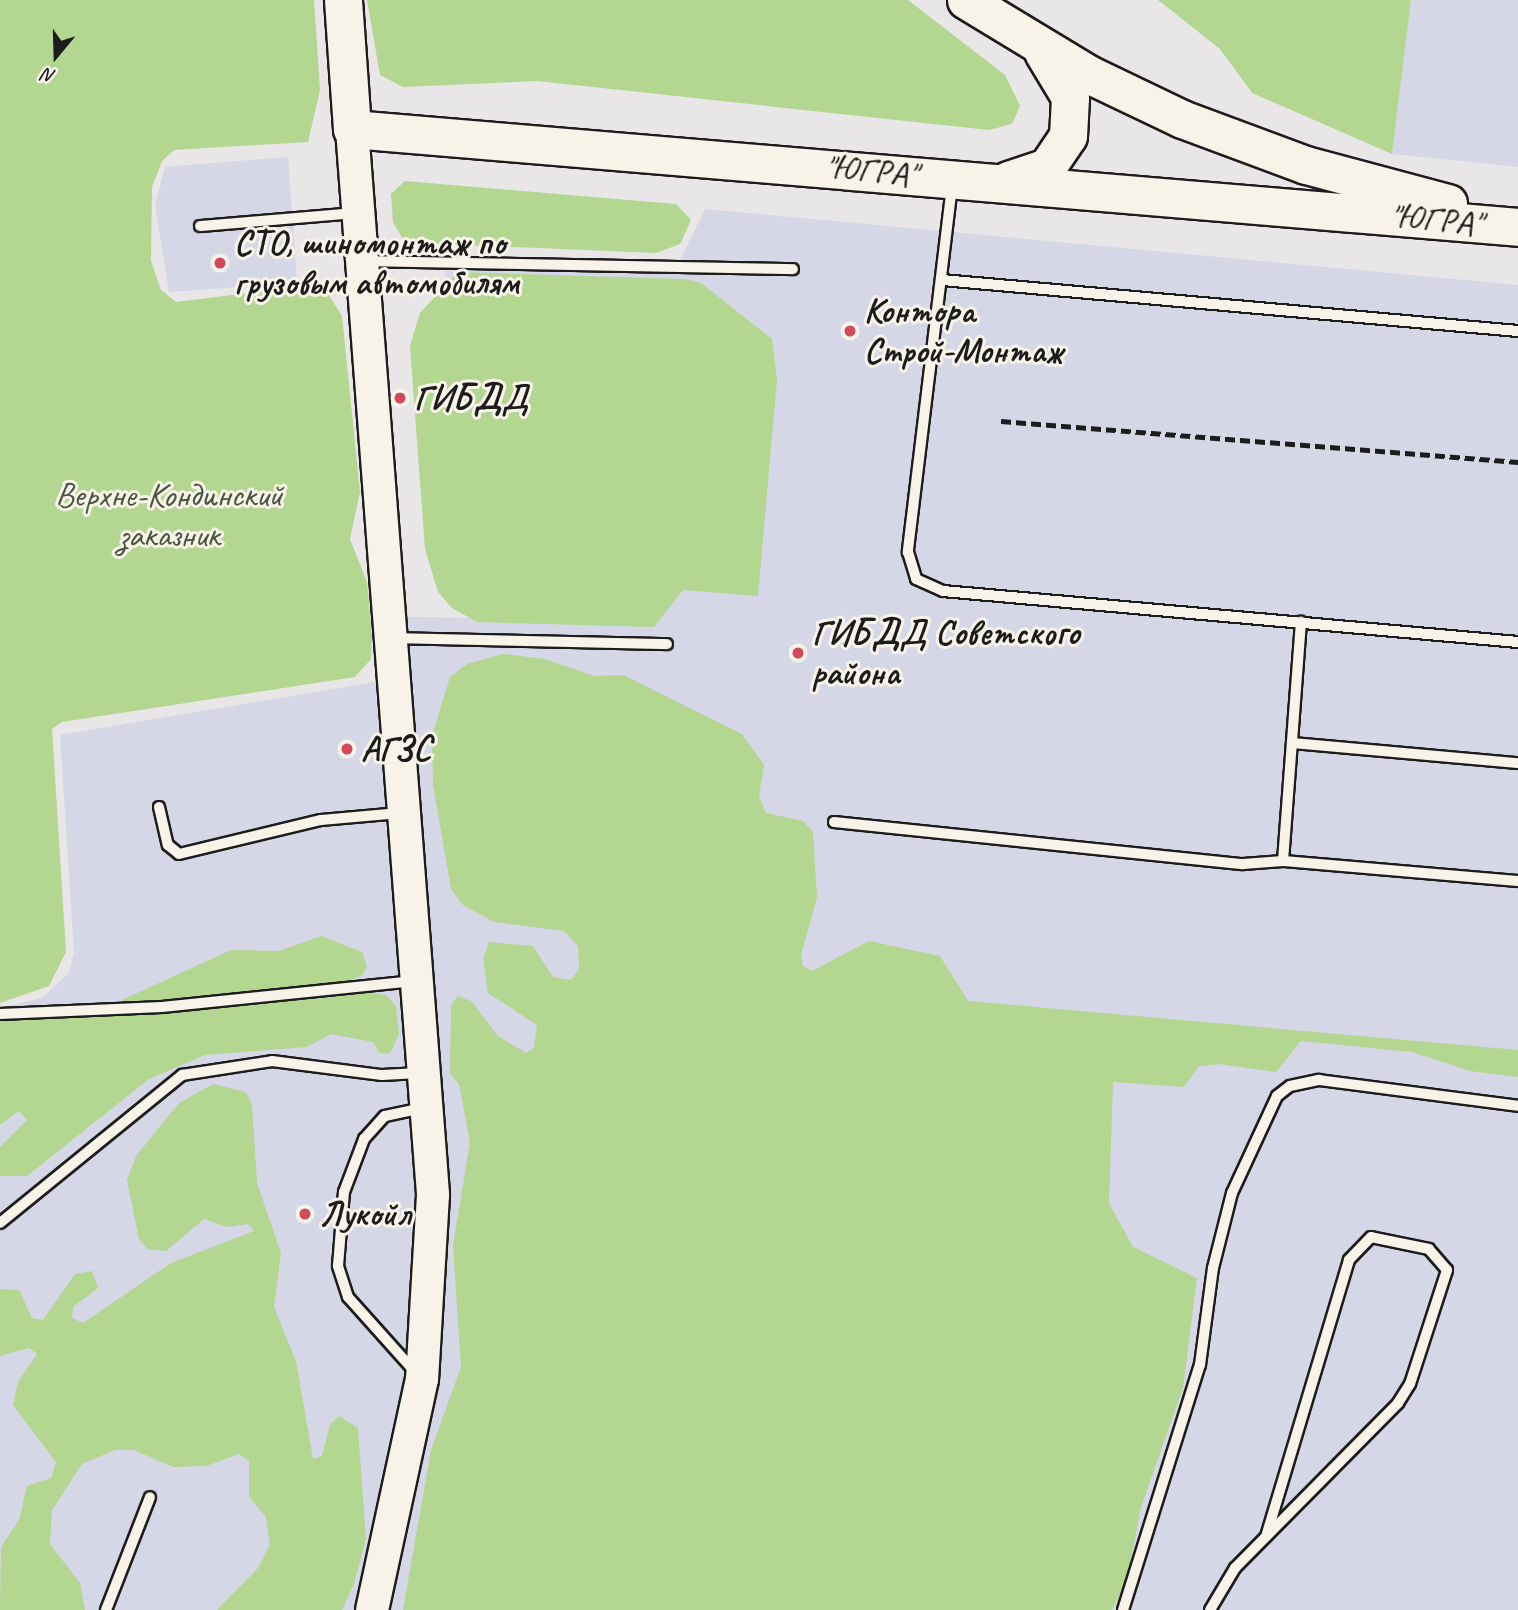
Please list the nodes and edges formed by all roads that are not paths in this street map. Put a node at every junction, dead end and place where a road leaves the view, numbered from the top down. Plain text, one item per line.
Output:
1 (343, 0) edge
2 (966, 0) edge
3 (1031, 42) junction
4 (352, 129) junction
5 (952, 178) junction
6 (989, 181) junction
7 (358, 212) junction
8 (1518, 215) edge
9 (200, 226) dead end
10 (1518, 227) edge
11 (362, 261) junction
12 (793, 269) dead end
13 (942, 280) junction
14 (1518, 331) edge
15 (1301, 622) junction
16 (395, 638) junction
17 (1518, 642) edge
18 (667, 645) dead end
19 (1292, 743) junction
20 (1518, 763) edge
21 (159, 807) dead end
22 (408, 812) junction
23 (834, 822) dead end
24 (1283, 861) junction
25 (1518, 881) edge
26 (420, 980) junction
27 (0, 1014) edge
28 (427, 1072) junction
29 (1518, 1106) edge
30 (429, 1107) junction
31 (0, 1223) edge
32 (422, 1379) junction
33 (150, 1497) dead end
34 (1266, 1536) junction
35 (106, 1610) edge
36 (372, 1610) edge
37 (1122, 1610) edge
38 (1210, 1610) edge

1 - 4 highway
2 - 3 highway, "ЮГРА"
3 - 6 highway
3 - 8 highway, "ЮГРА"
4 - 5 highway, "ЮГРА"
4 - 7 main road
5 - 6 highway, "ЮГРА"
5 - 13 lane
6 - 10 highway, "ЮГРА"
7 - 9 lane
7 - 11 main road
11 - 12 lane
11 - 16 main road
13 - 14 lane
13 - 15 lane
15 - 17 lane
15 - 19 lane
16 - 18 lane
16 - 22 main road
19 - 20 lane
19 - 24 lane
21 - 22 lane
22 - 26 main road
23 - 24 lane
24 - 25 lane
26 - 27 lane
26 - 28 main road
28 - 30 main road
28 - 31 lane
29 - 37 lane
30 - 32 main road
30 - 32 lane
32 - 36 main road
33 - 35 lane
34 - 34 lane
34 - 38 lane

